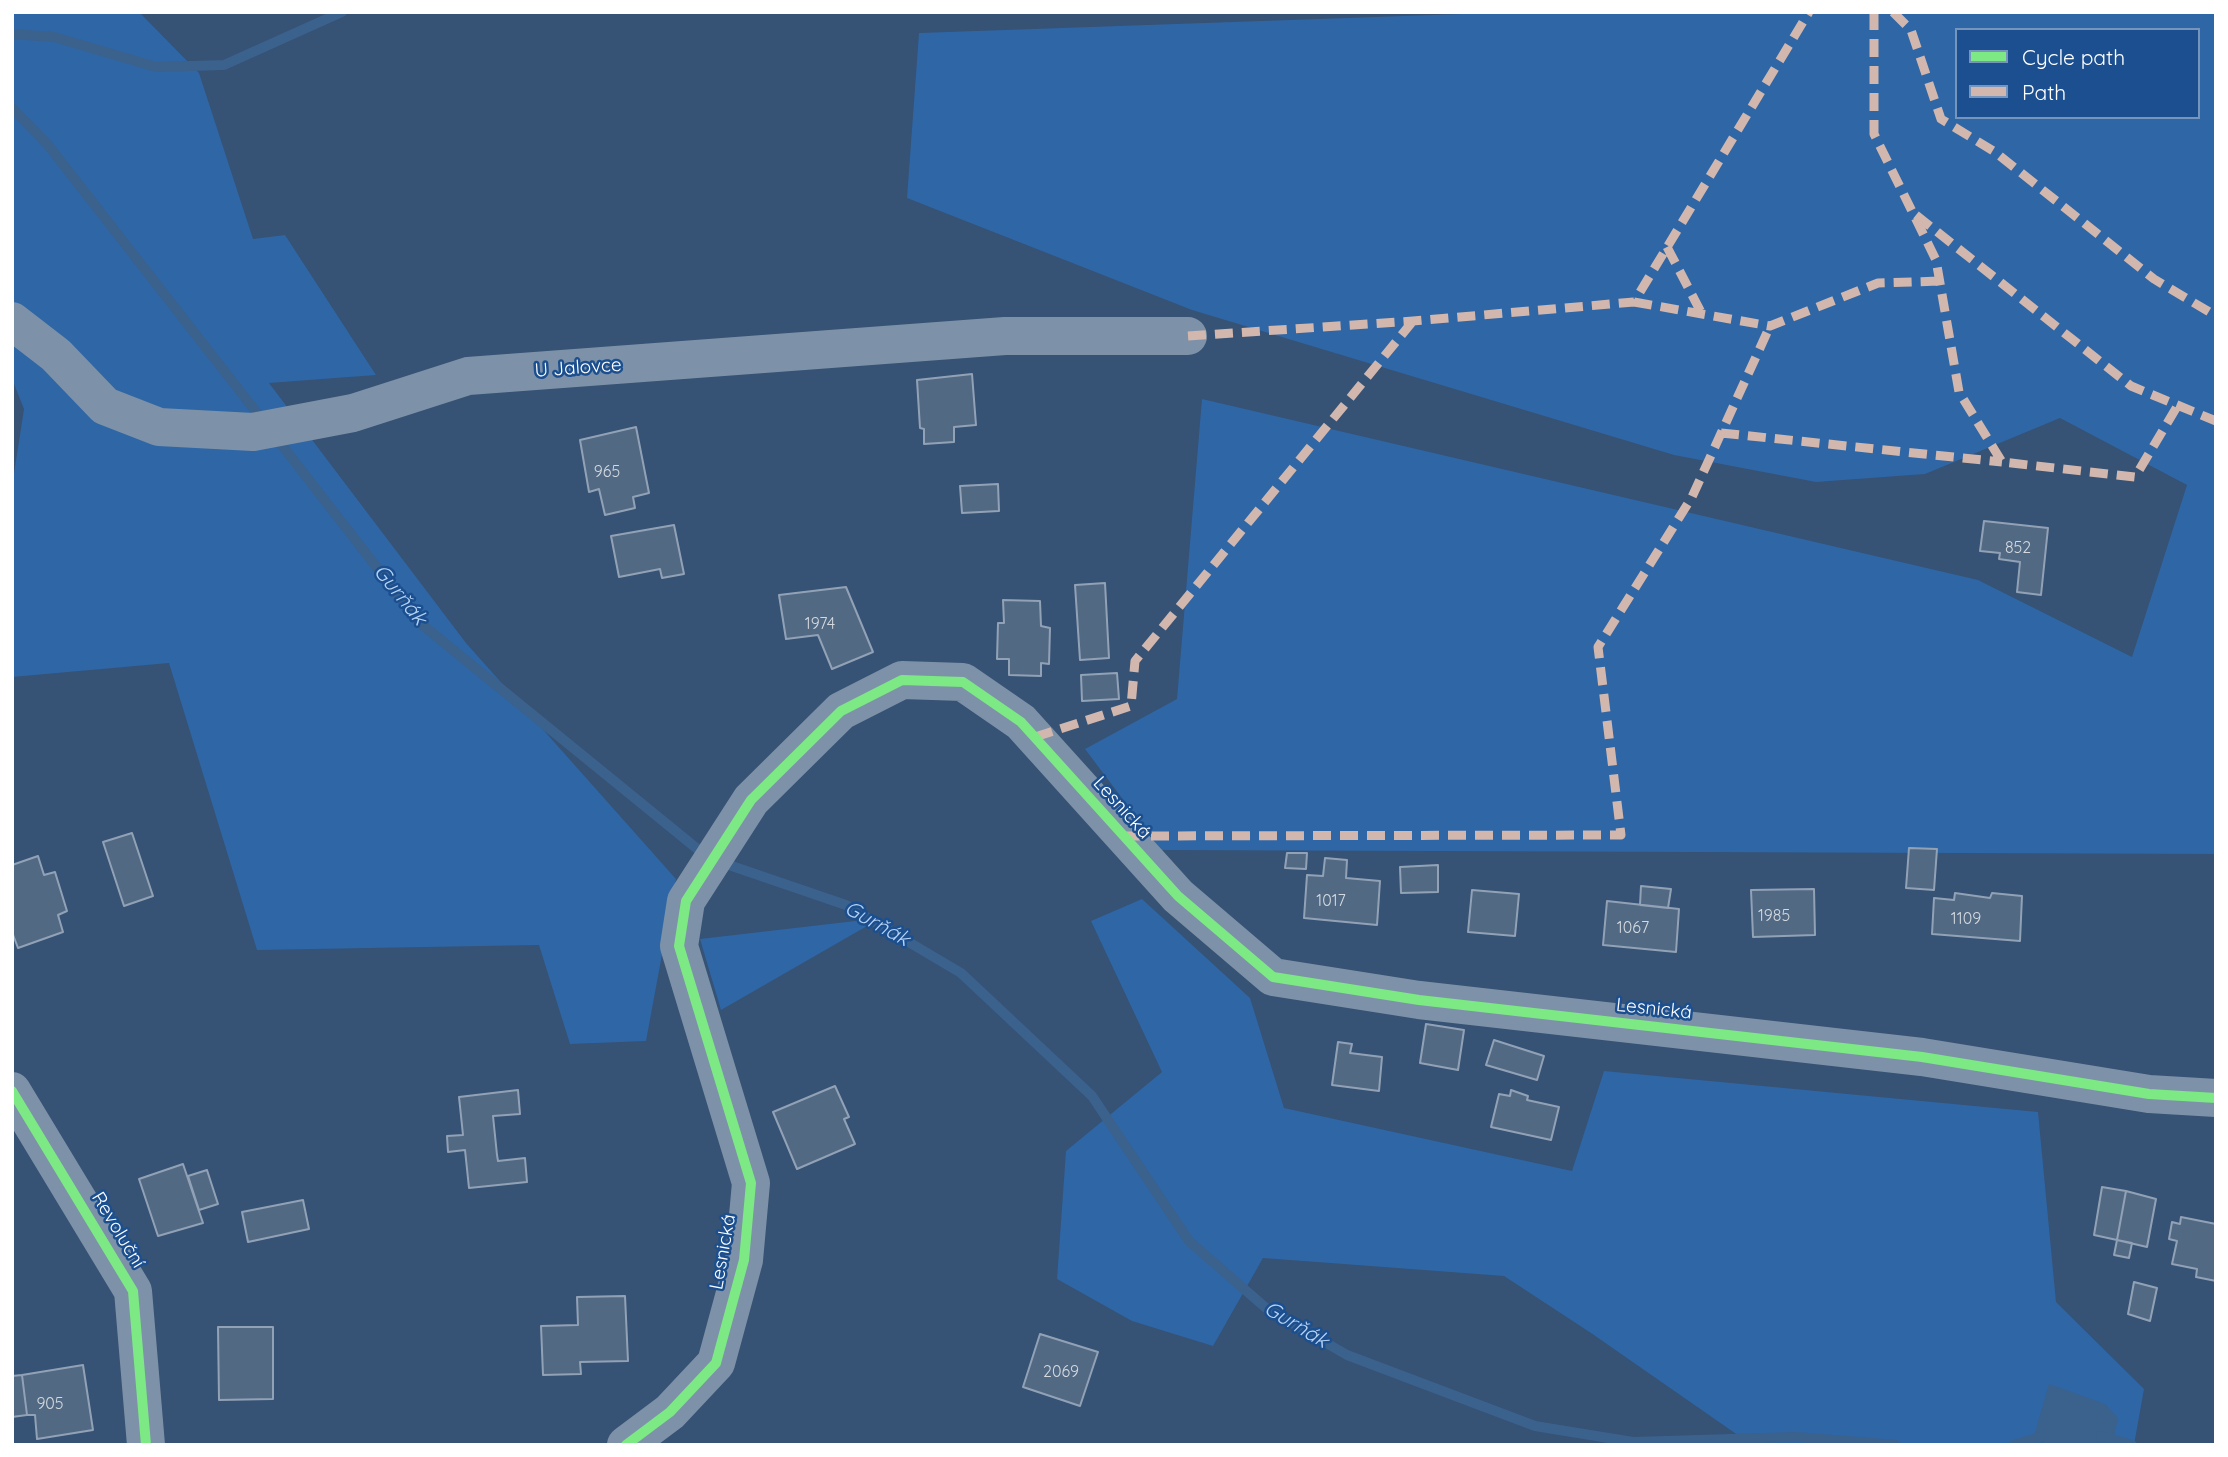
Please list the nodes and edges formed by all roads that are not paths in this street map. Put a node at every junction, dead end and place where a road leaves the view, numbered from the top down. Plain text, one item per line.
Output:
1 (12, 321) edge
2 (1188, 336) dead end
3 (12, 1091) edge
4 (2216, 1098) edge
5 (146, 1445) edge
6 (626, 1445) edge

1 - 2 street, U Jalovce
3 - 5 street, Revoluční
4 - 6 street, Lesnická

